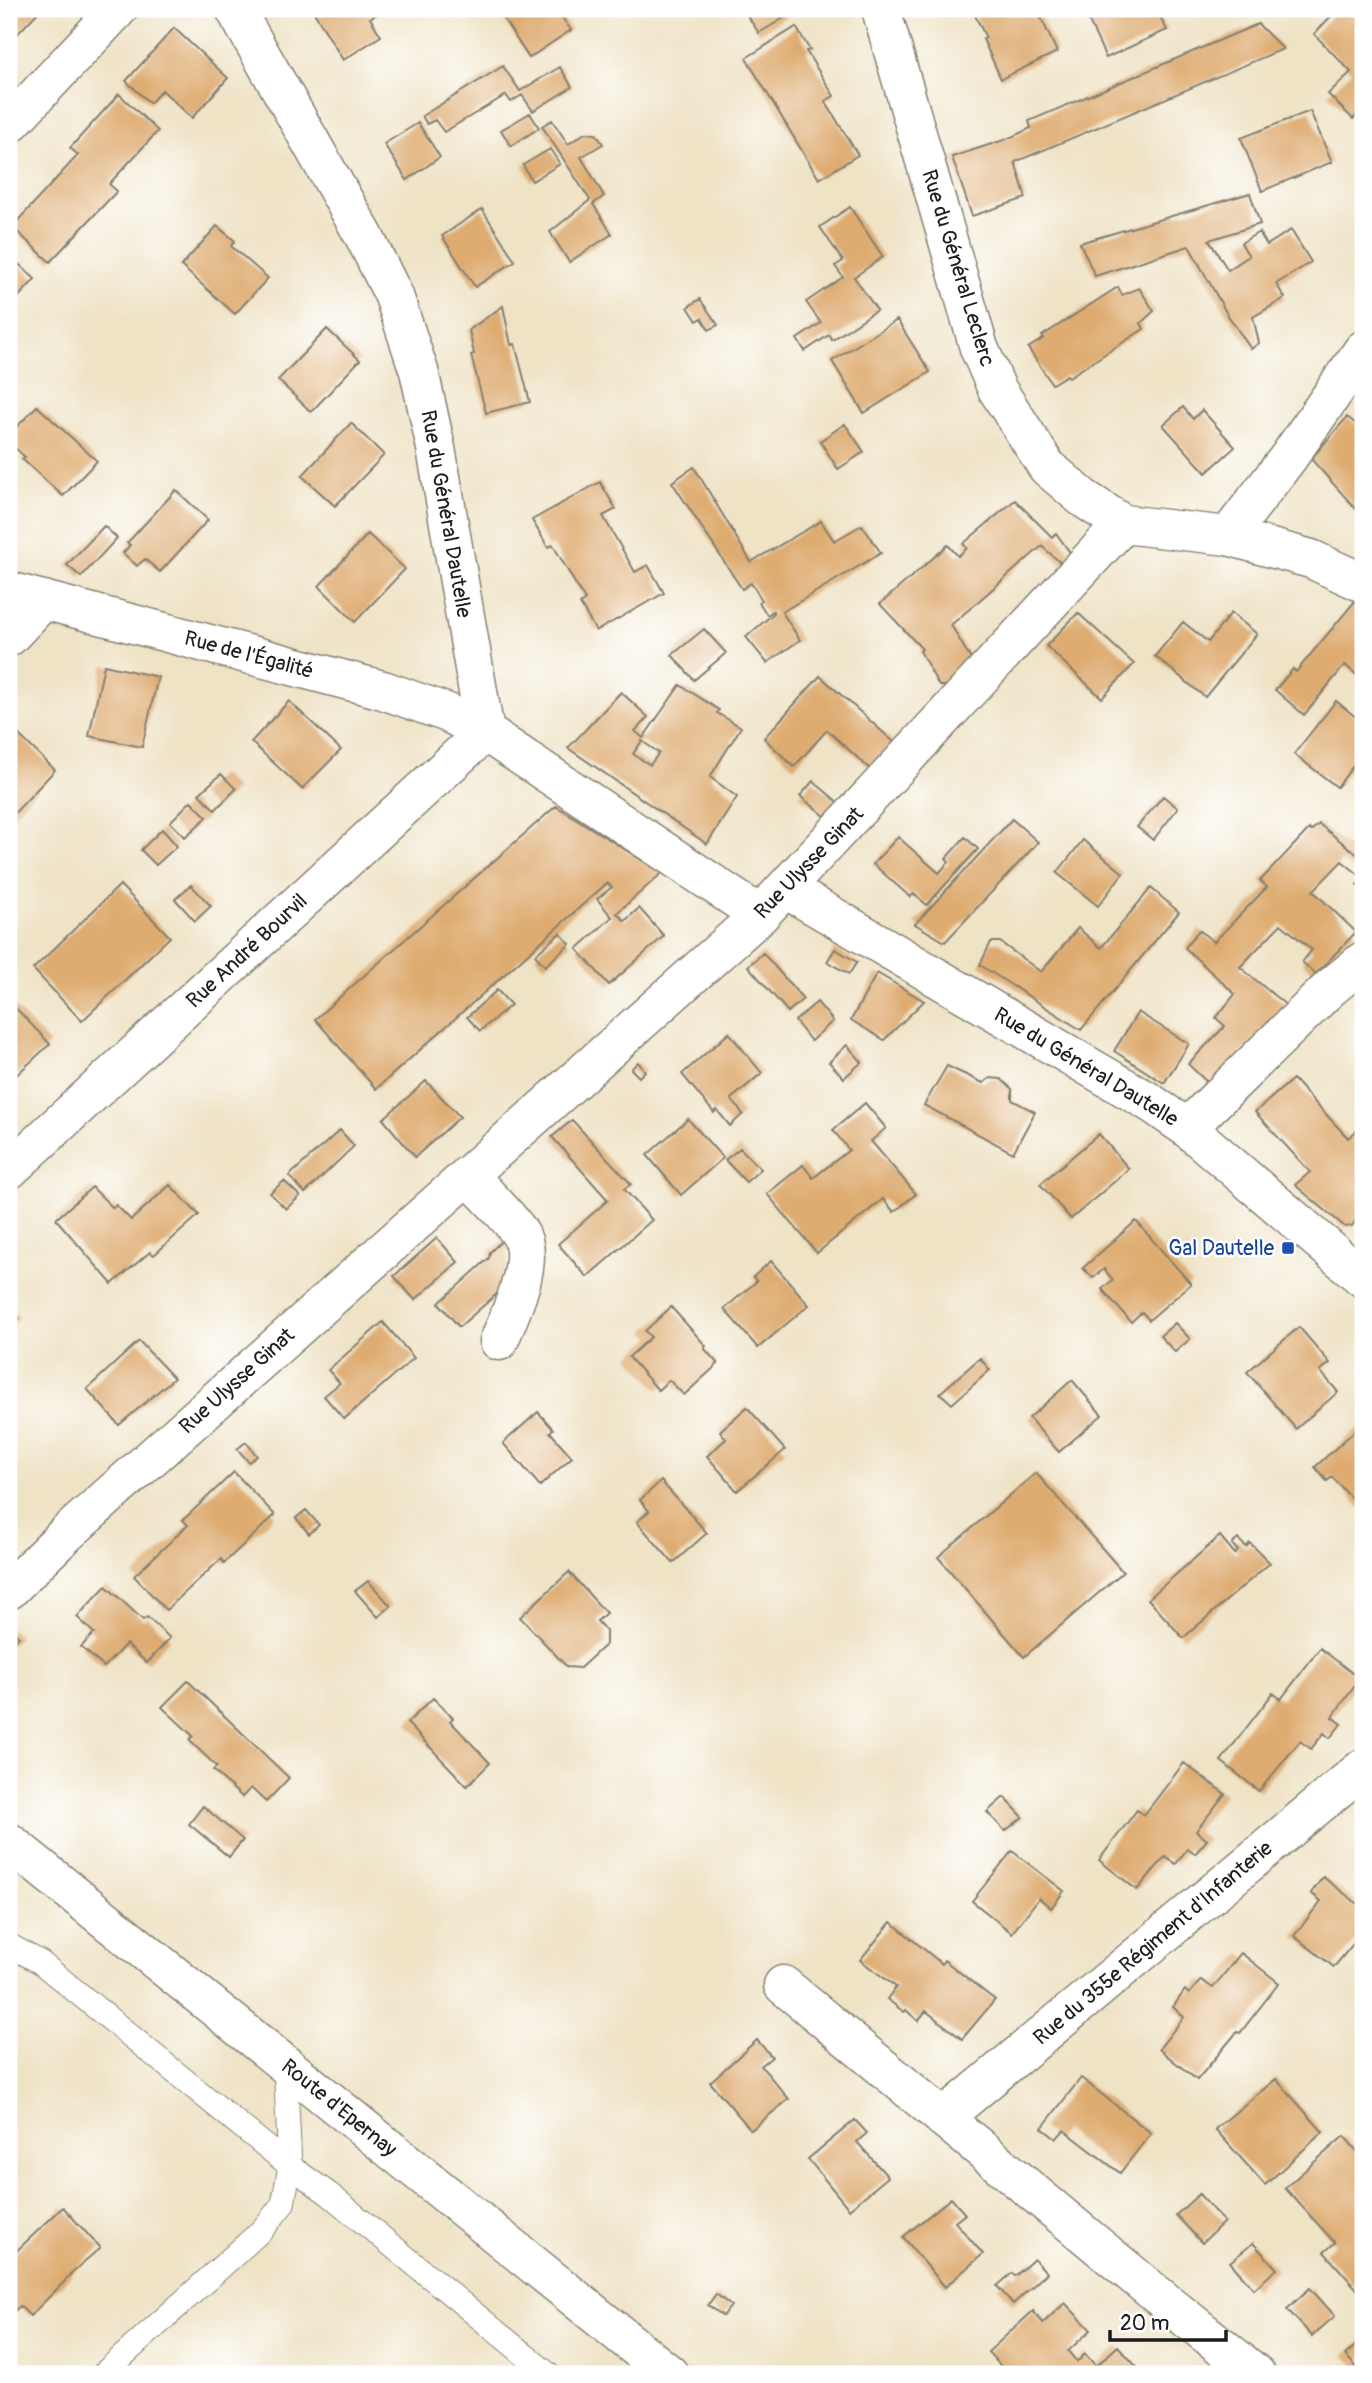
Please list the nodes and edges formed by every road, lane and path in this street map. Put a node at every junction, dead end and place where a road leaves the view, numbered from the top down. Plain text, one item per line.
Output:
1 (118, 9) edge
2 (236, 9) edge
3 (881, 9) edge
4 (9, 125) edge
5 (1363, 351) edge
6 (1124, 524) junction
7 (1228, 536) junction
8 (1363, 583) edge
9 (26, 596) edge
10 (9, 637) edge
11 (485, 732) junction
12 (786, 889) junction
13 (760, 915) junction
14 (1363, 961) edge
15 (1187, 1128) junction
16 (9, 1170) edge
17 (468, 1175) junction
18 (1363, 1278) edge
19 (499, 1341) dead end
20 (9, 1590) edge
21 (1363, 1768) edge
22 (9, 1842) edge
23 (9, 1945) edge
24 (783, 1985) dead end
25 (285, 2064) junction
26 (943, 2118) junction
27 (290, 2166) junction
28 (103, 2374) edge
29 (548, 2374) edge
30 (668, 2374) edge
31 (1256, 2374) edge

1 - 4 street
2 - 11 street, Rue du Général Dautelle
3 - 6 street, Rue du Général Leclerc
5 - 7 street
6 - 7 street, Rue du Général Leclerc
6 - 12 street, Rue Ulysse Ginat
7 - 8 street, Rue du Général Leclerc
9 - 10 street
9 - 11 street, Rue de l'Égalité
11 - 13 street
11 - 16 street, Rue André Bourvil
12 - 13 street, Rue Ulysse Ginat
12 - 15 street, Rue du Général Dautelle
13 - 17 street, Rue Ulysse Ginat
14 - 15 street
15 - 18 street, Rue du Général Dautelle
17 - 19 street
17 - 20 street, Rue Ulysse Ginat
21 - 26 street, Rue du 355e Régiment d'Infanterie
22 - 25 street, Route d'Epernay
23 - 27 lane
24 - 26 street
25 - 27 lane
25 - 30 street, Route d'Epernay
26 - 31 street
27 - 28 lane
27 - 29 lane

